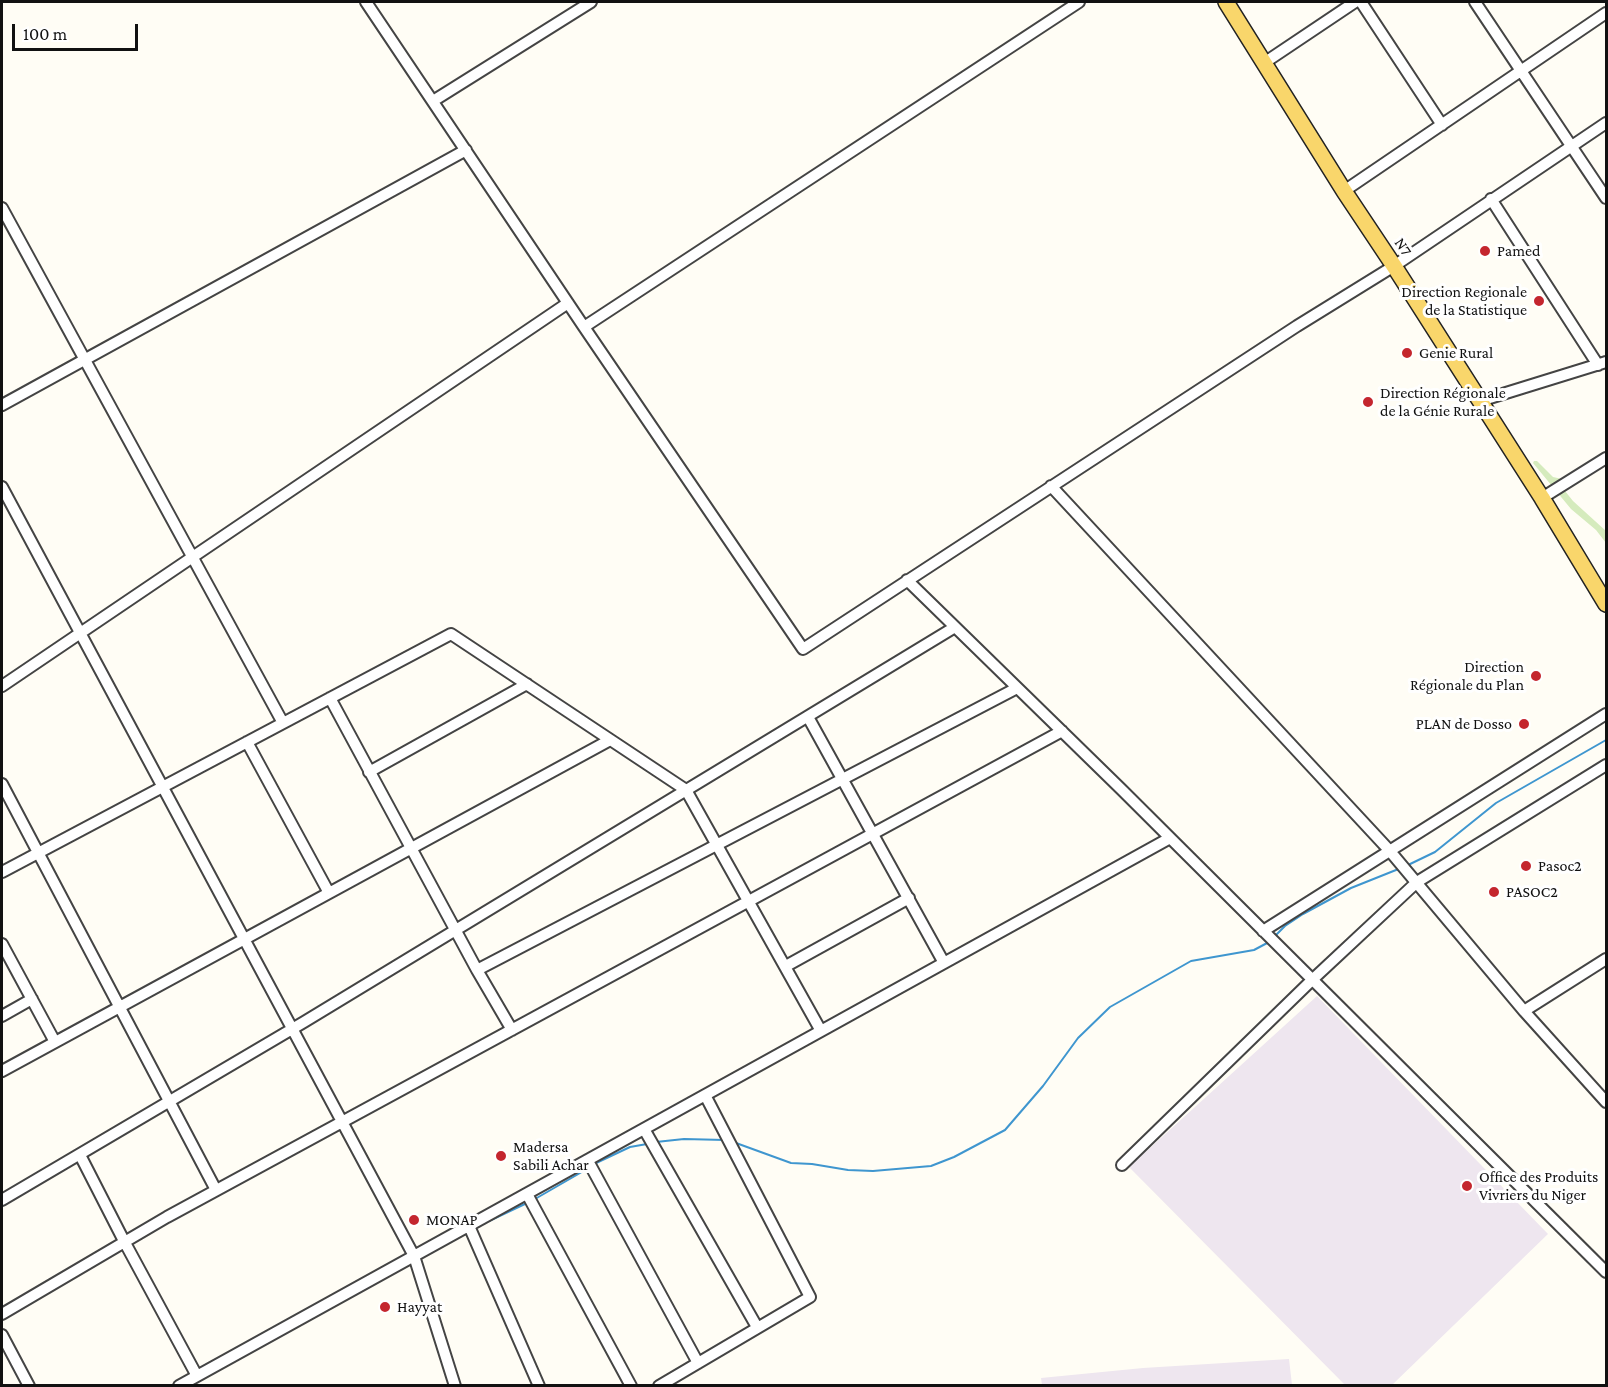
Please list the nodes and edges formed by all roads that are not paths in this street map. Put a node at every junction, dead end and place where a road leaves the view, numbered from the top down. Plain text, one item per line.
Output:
1 (366, 2) edge
2 (1079, 2) edge
3 (1226, 2) edge
4 (1355, 2) edge
5 (1361, 2) edge
6 (1475, 2) edge
7 (586, 3) edge
8 (1606, 13) edge
9 (1264, 63) junction
10 (1521, 70) junction
11 (433, 101) junction
12 (1606, 123) edge
13 (1442, 124) junction
14 (1572, 146) junction
15 (466, 150) junction
16 (1344, 191) junction
17 (1606, 198) edge
18 (1491, 199) junction
19 (2, 208) edge
20 (1394, 266) junction
21 (568, 303) junction
22 (584, 327) junction
23 (84, 359) junction
24 (1602, 364) edge
25 (1479, 401) junction
26 (2, 405) edge
27 (1606, 458) edge
28 (1051, 486) junction
29 (2, 487) edge
30 (1542, 498) junction
31 (192, 557) junction
32 (907, 580) junction
33 (1606, 604) edge
34 (955, 627) junction
35 (80, 633) junction
36 (527, 684) junction
37 (2, 686) edge
38 (1017, 688) junction
39 (330, 698) junction
40 (1606, 714) edge
41 (808, 717) junction
42 (283, 723) junction
43 (1062, 731) junction
44 (610, 740) junction
45 (247, 742) junction
46 (1606, 765) edge
47 (369, 772) junction
48 (842, 779) junction
49 (2, 784) edge
50 (163, 787) junction
51 (686, 790) junction
52 (873, 834) junction
53 (1170, 838) junction
54 (717, 844) junction
55 (411, 849) junction
56 (1389, 850) junction
57 (38, 853) junction
58 (2, 872) edge
59 (1417, 882) junction
60 (329, 893) junction
61 (909, 898) junction
62 (749, 901) junction
63 (455, 931) junction
64 (1263, 931) junction
65 (244, 939) junction
66 (2, 944) edge
67 (1606, 959) edge
68 (944, 963) junction
69 (786, 966) junction
70 (477, 970) junction
71 (1312, 980) junction
72 (32, 999) junction
73 (119, 1007) junction
74 (1524, 1011) junction
75 (2, 1016) edge
76 (293, 1029) junction
77 (512, 1030) junction
78 (821, 1031) junction
79 (56, 1042) junction
80 (2, 1071) edge
81 (705, 1095) junction
82 (1606, 1100) edge
83 (170, 1102) junction
84 (343, 1122) junction
85 (644, 1129) junction
86 (80, 1155) junction
87 (588, 1161) junction
88 (1122, 1165) dead end
89 (216, 1190) junction
90 (527, 1194) junction
91 (2, 1200) edge
92 (469, 1226) junction
93 (123, 1241) junction
94 (414, 1256) junction
95 (1606, 1272) edge
96 (2, 1314) edge
97 (757, 1327) junction
98 (2, 1335) edge
99 (698, 1363) junction
100 (197, 1376) junction
101 (25, 1384) edge
102 (451, 1384) edge
103 (179, 1386) edge
104 (539, 1386) edge
105 (632, 1386) edge
106 (659, 1386) edge

1 - 11 street
2 - 22 street
3 - 9 main road, N7
4 - 9 street
5 - 13 street
6 - 10 street
7 - 11 street
8 - 10 street
9 - 16 main road, N7
10 - 13 street
10 - 14 street
11 - 15 street
12 - 14 street
13 - 16 street
14 - 17 street
14 - 18 street
15 - 21 street
15 - 23 street
16 - 20 main road, N7
18 - 20 street
18 - 24 street
19 - 23 street
20 - 25 main road, N7
20 - 28 street
21 - 22 street
21 - 31 street
22 - 32 street
23 - 26 street
23 - 31 street
24 - 25 street
25 - 30 main road, N7
27 - 30 street
28 - 32 street
28 - 56 street
29 - 35 street
30 - 33 main road, N7
31 - 35 street
31 - 42 street
32 - 34 street
34 - 38 street
34 - 41 street
35 - 37 street
35 - 50 street
36 - 39 street
36 - 44 street
36 - 47 street
38 - 43 street
38 - 48 street
39 - 42 street
39 - 47 street
40 - 56 street
41 - 48 street
41 - 51 street
42 - 45 street
43 - 52 street
43 - 53 street
44 - 51 street
44 - 55 street
45 - 50 street
45 - 60 street
46 - 59 street
47 - 55 street
48 - 52 street
48 - 54 street
49 - 57 street
50 - 57 street
50 - 65 street
51 - 54 street
51 - 63 street
52 - 61 street
52 - 62 street
53 - 64 street
53 - 68 street
54 - 62 street
54 - 70 street
55 - 60 street
55 - 63 street
56 - 59 street
56 - 64 street
57 - 58 street
57 - 73 street
59 - 71 street
59 - 74 street
60 - 65 street
61 - 68 street
61 - 69 street
62 - 69 street
62 - 77 street
63 - 70 street
63 - 76 street
64 - 71 street
65 - 73 street
65 - 76 street
66 - 72 street
67 - 74 street
68 - 78 street
69 - 78 street
70 - 77 street
71 - 88 street
71 - 95 street
72 - 75 street
72 - 79 street
73 - 79 street
73 - 83 street
74 - 82 street
76 - 83 street
76 - 84 street
77 - 84 street
78 - 81 street
79 - 80 street
81 - 85 street
81 - 97 street
83 - 86 street
83 - 89 street
84 - 89 street
84 - 94 street
85 - 87 street
85 - 97 street
86 - 91 street
86 - 93 street
87 - 90 street
87 - 99 street
89 - 93 street
90 - 92 street
90 - 105 street
92 - 94 street
92 - 104 street
93 - 96 street
93 - 100 street
94 - 100 street
94 - 102 street
97 - 99 street
98 - 101 street
99 - 106 street
100 - 103 street

